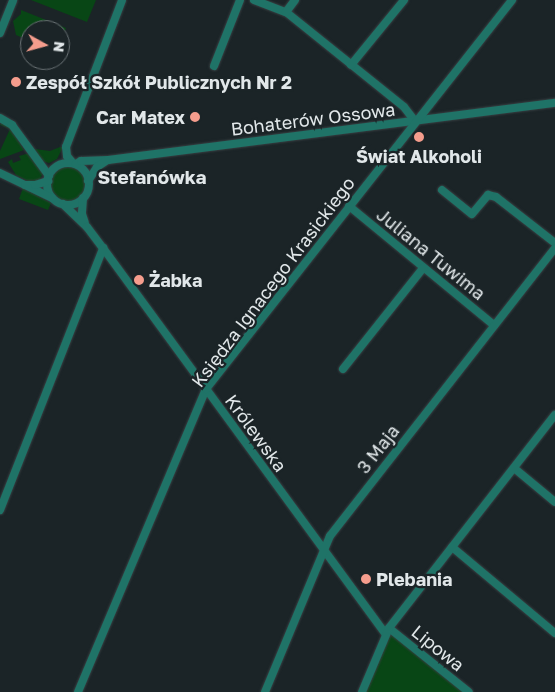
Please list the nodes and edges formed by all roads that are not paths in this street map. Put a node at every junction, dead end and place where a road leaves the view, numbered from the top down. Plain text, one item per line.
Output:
1 (13, 0) edge
2 (122, 0) edge
3 (240, 0) edge
4 (254, 0) edge
5 (296, 0) edge
6 (404, 0) edge
7 (512, 0) edge
8 (286, 12) junction
9 (0, 33) edge
10 (351, 65) junction
11 (214, 66) dead end
12 (555, 103) edge
13 (0, 118) edge
14 (415, 120) junction
15 (108, 160) junction
16 (74, 164) junction
17 (43, 165) junction
18 (56, 167) junction
19 (0, 173) edge
20 (48, 178) junction
21 (88, 181) junction
22 (25, 185) junction
23 (442, 190) dead end
24 (84, 197) junction
25 (52, 198) junction
26 (63, 204) junction
27 (349, 206) junction
28 (87, 227) junction
29 (555, 243) edge
30 (103, 248) junction
31 (555, 248) edge
32 (423, 268) junction
33 (494, 325) junction
34 (342, 369) dead end
35 (206, 389) junction
36 (555, 415) edge
37 (514, 468) junction
38 (555, 502) edge
39 (0, 510) edge
40 (452, 547) junction
41 (323, 550) junction
42 (387, 631) junction
43 (555, 633) edge
44 (78, 692) edge
45 (265, 692) edge
46 (362, 692) edge
47 (469, 692) edge

1 - 9 street
2 - 16 street
3 - 11 street
4 - 8 street
5 - 8 street
6 - 10 street
7 - 14 street, Księdza Ignacego Krasickiego
8 - 10 street
10 - 14 street
12 - 14 street, Bohaterów Ossowa
13 - 17 street
14 - 15 street, Bohaterów Ossowa
14 - 27 street, Księdza Ignacego Krasickiego
15 - 16 street, Bohaterów Ossowa
15 - 21 street
16 - 18 street
16 - 21 street
17 - 18 street
17 - 20 street
18 - 20 street
19 - 22 street
20 - 22 street
20 - 25 street
21 - 24 street
22 - 25 street
23 - 29 street
24 - 26 street
24 - 28 street
25 - 26 street
26 - 28 street, Królewska
27 - 32 street, Juliana Tuwima
27 - 35 street, Księdza Ignacego Krasickiego
28 - 30 street, Królewska
30 - 35 street, Królewska
30 - 39 street
31 - 33 street, 3 Maja
32 - 33 street, Juliana Tuwima
32 - 34 street
33 - 41 street, 3 Maja
35 - 41 street, Królewska
35 - 44 street, Księdza Ignacego Krasickiego
36 - 37 street
37 - 38 street
37 - 40 street
40 - 42 street
40 - 43 street
41 - 42 street, Królewska
41 - 45 street, 3 Maja
42 - 46 street
42 - 47 street, Lipowa

